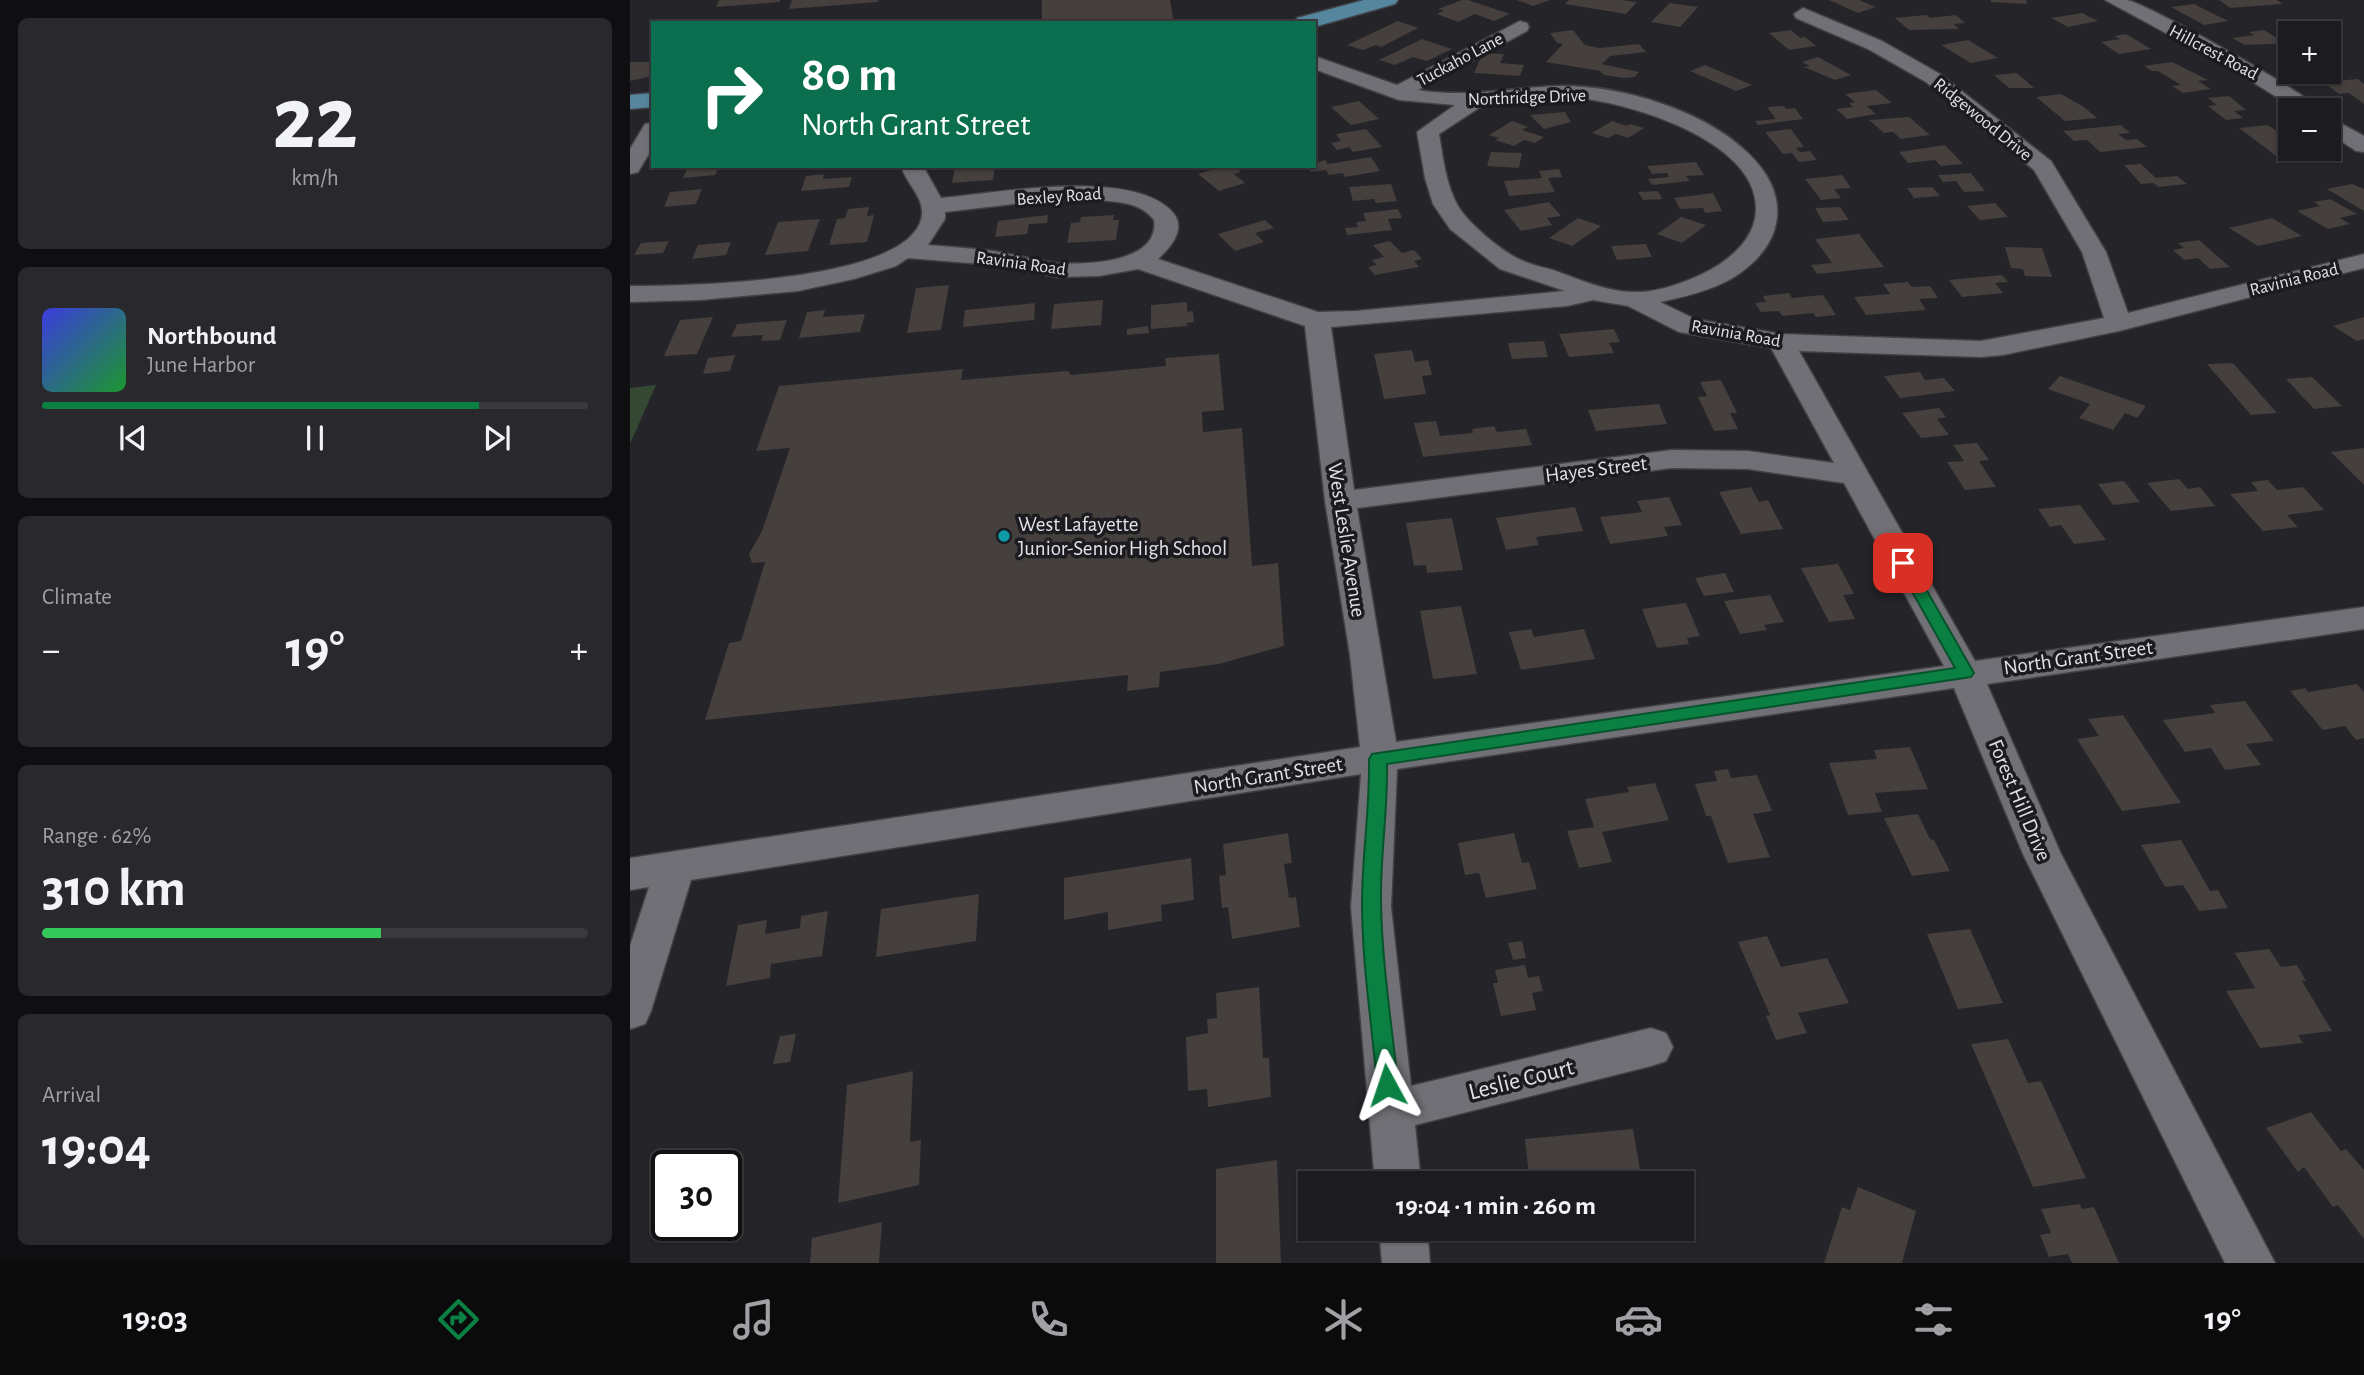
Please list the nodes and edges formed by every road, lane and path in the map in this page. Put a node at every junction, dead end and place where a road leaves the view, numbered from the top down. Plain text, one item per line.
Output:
1 (1388, 0) edge
2 (2115, 0) edge
3 (1803, 14) dead end
4 (1312, 21) edge
5 (1520, 27) dead end
6 (1316, 63) edge
7 (1400, 92) junction
8 (2293, 98) edge
9 (651, 100) edge
10 (1477, 100) junction
11 (630, 102) edge
12 (2341, 131) edge
13 (651, 132) edge
14 (1428, 132) junction
15 (2364, 146) edge
16 (630, 167) edge
17 (913, 168) edge
18 (934, 206) junction
19 (907, 251) junction
20 (1140, 261) junction
21 (2364, 261) edge
22 (1509, 264) junction
23 (1593, 292) junction
24 (630, 294) edge
25 (1635, 300) junction
26 (1476, 307) junction
27 (1318, 320) junction
28 (2119, 323) junction
29 (1781, 342) junction
30 (1853, 475) junction
31 (1340, 501) junction
32 (2364, 618) edge
33 (1965, 673) junction
34 (1378, 759) junction
35 (676, 867) junction
36 (630, 874) edge
37 (630, 1011) edge
38 (1651, 1047) dead end
39 (1390, 1111) junction
40 (1397, 1171) edge
41 (1404, 1241) edge
42 (1406, 1263) edge
43 (2251, 1263) edge

1 - 4 main road
2 - 8 street, Hillcrest Road
3 - 28 street, Ridgewood Drive
5 - 7 street, Tuckaho Lane
6 - 7 street, Northridge Drive
7 - 10 street, Northridge Drive
7 - 14 street
9 - 11 main road
10 - 14 street
10 - 25 street, Northridge Drive
12 - 15 street
13 - 16 street
14 - 22 street
17 - 18 street
18 - 19 street
18 - 20 street, Bexley Road
19 - 20 street, Ravinia Road
19 - 24 street
20 - 27 street, Ravinia Road
21 - 28 street, Ravinia Road
22 - 23 street
22 - 26 street
23 - 25 street, Ravinia Road
23 - 26 street, Ravinia Road
25 - 29 street, Ravinia Road
26 - 27 street, Ravinia Road
27 - 31 street, West Leslie Avenue
28 - 29 street, Ravinia Road
29 - 30 street, Forest Hill Drive
30 - 31 street, Hayes Street
30 - 33 street, Forest Hill Drive
31 - 34 street, West Leslie Avenue
32 - 33 street, North Grant Street
33 - 34 street, North Grant Street
33 - 43 street, Forest Hill Drive
34 - 35 street, North Grant Street
34 - 39 street, West Leslie Avenue
35 - 36 street, North Grant Street
35 - 37 street
38 - 39 street, Leslie Court
39 - 40 street, West Leslie Avenue
41 - 42 street

